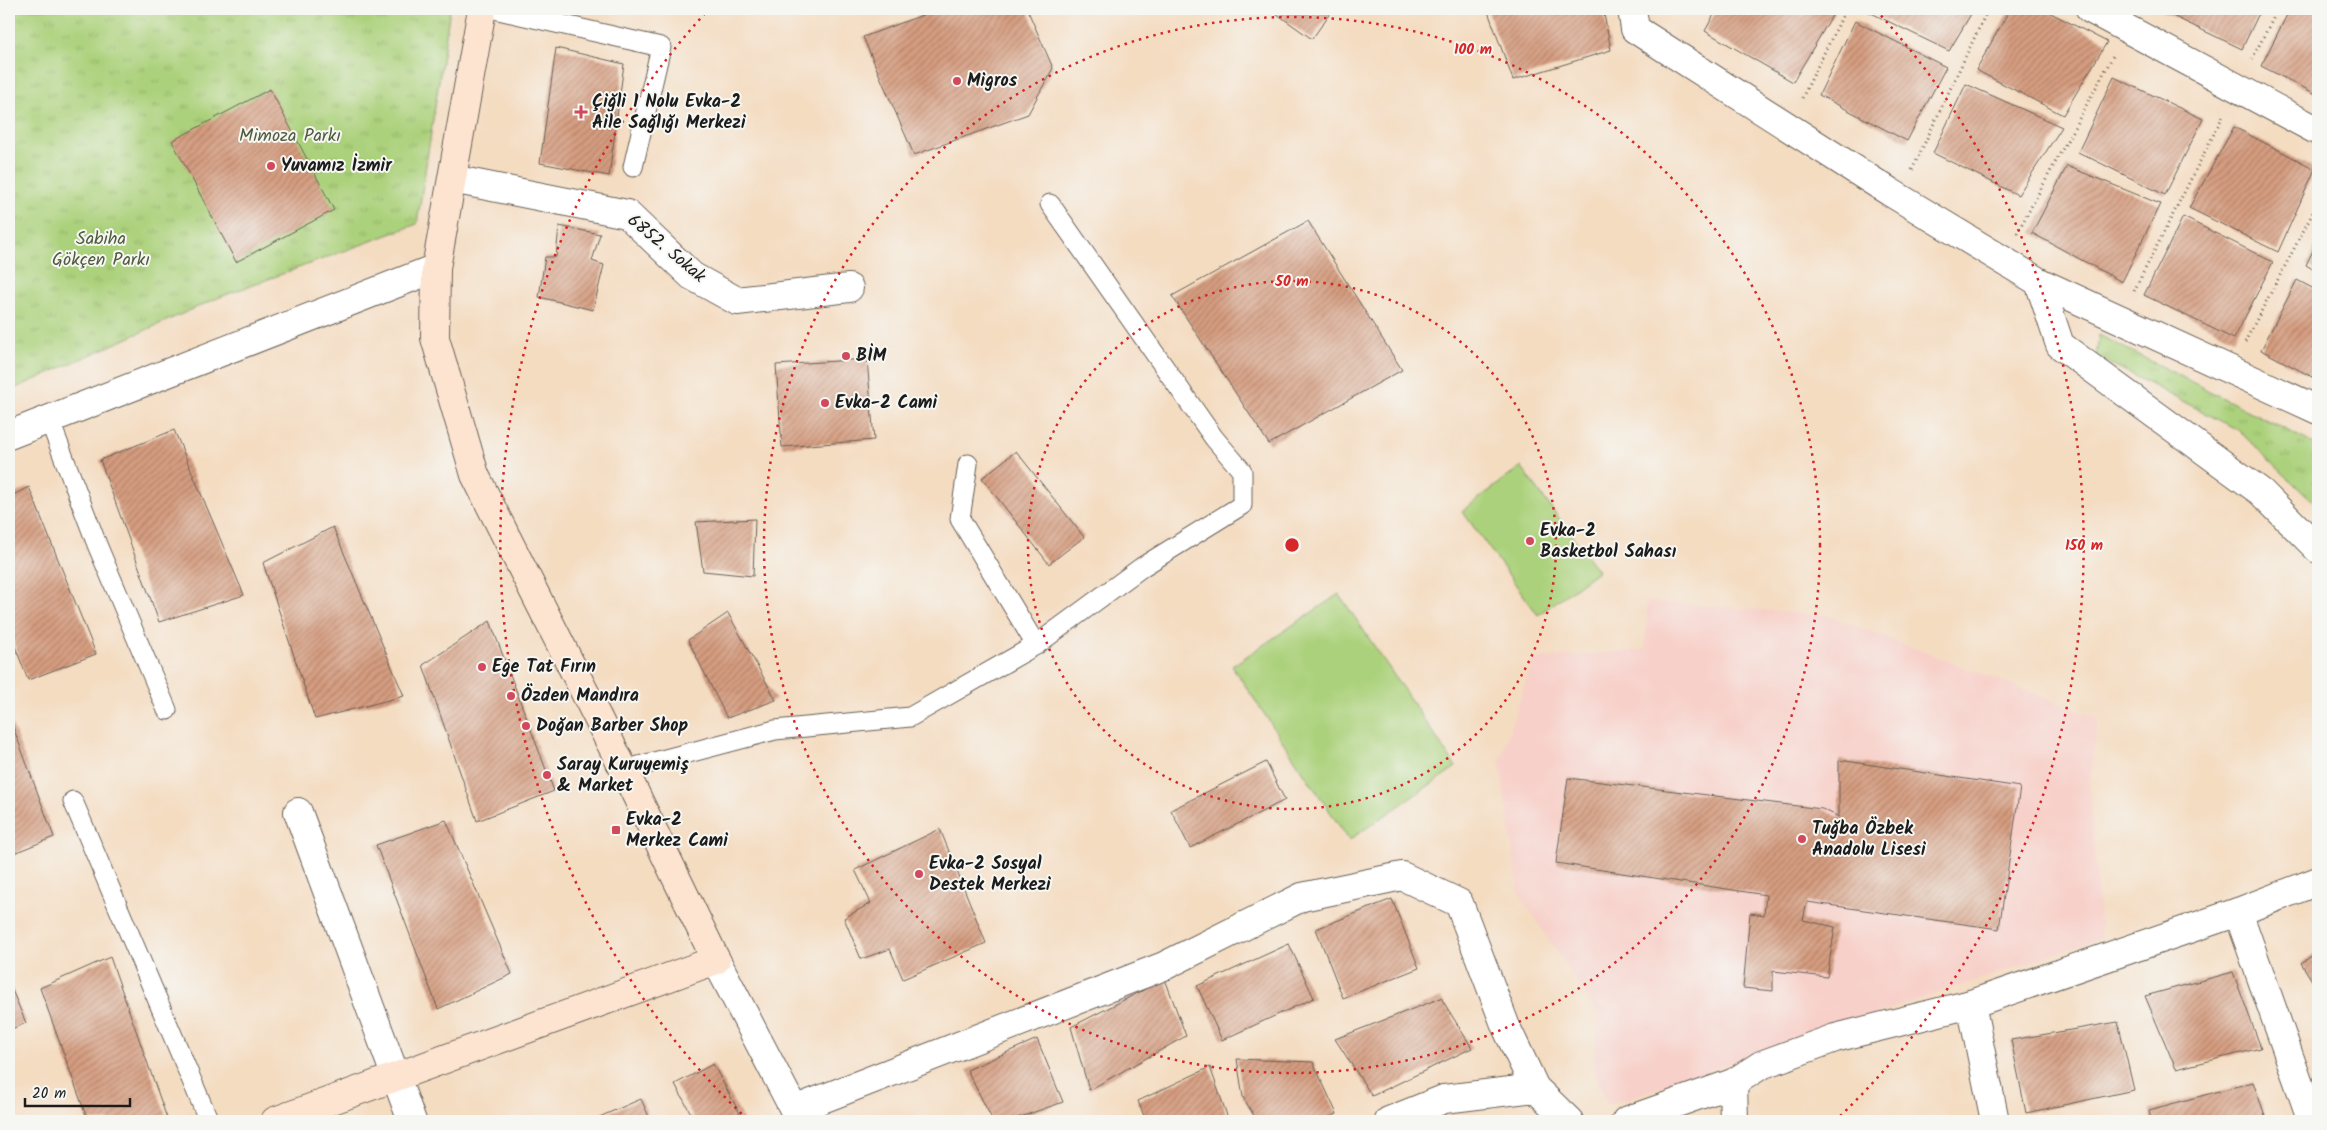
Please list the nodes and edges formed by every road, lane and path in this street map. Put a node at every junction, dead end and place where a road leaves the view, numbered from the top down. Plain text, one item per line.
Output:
1 (482, 9) edge
2 (494, 9) edge
3 (1632, 9) edge
4 (1846, 9) edge
5 (1988, 9) edge
6 (2090, 9) edge
7 (2278, 9) edge
8 (2127, 29) junction
9 (2238, 88) junction
10 (1788, 127) junction
11 (2318, 131) edge
12 (633, 167) dead end
13 (452, 179) junction
14 (1899, 197) junction
15 (2318, 203) edge
16 (1050, 204) dead end
17 (2003, 260) junction
18 (436, 268) junction
19 (2038, 282) junction
20 (848, 288) dead end
21 (2119, 319) junction
22 (2230, 369) junction
23 (2318, 410) edge
24 (48, 419) junction
25 (9, 435) edge
26 (968, 464) dead end
27 (2318, 549) edge
28 (1036, 645) junction
29 (168, 710) dead end
30 (624, 770) junction
31 (73, 801) dead end
32 (298, 812) dead end
33 (2318, 881) edge
34 (2238, 912) junction
35 (716, 960) junction
36 (1971, 1004) junction
37 (396, 1077) junction
38 (1733, 1083) junction
39 (1535, 1088) junction
40 (797, 1116) edge
41 (209, 1121) edge
42 (275, 1121) edge
43 (412, 1121) edge
44 (1389, 1121) edge
45 (1569, 1121) edge
46 (1626, 1121) edge
47 (1734, 1121) edge
48 (1995, 1121) edge
49 (2312, 1121) edge

1 - 13 street
2 - 12 lane
3 - 10 street
4 - 10 path
5 - 14 path
6 - 8 street
7 - 9 path
8 - 9 street
8 - 17 path
9 - 11 street
9 - 21 path
10 - 14 street
13 - 18 street
13 - 20 street, 6852. Sokak
14 - 17 street
15 - 22 path
16 - 28 lane
17 - 19 street
18 - 24 street
18 - 30 street
19 - 21 street
19 - 27 street
21 - 22 street
22 - 23 street
24 - 25 street
24 - 29 lane
26 - 28 lane
28 - 30 lane
30 - 35 street
31 - 41 lane
32 - 37 street
33 - 34 street
34 - 36 street
34 - 49 street
35 - 37 street
35 - 40 street
36 - 38 street
36 - 48 street
37 - 42 street
37 - 43 street
38 - 46 street
38 - 47 street
39 - 40 street
39 - 44 street
39 - 45 street

